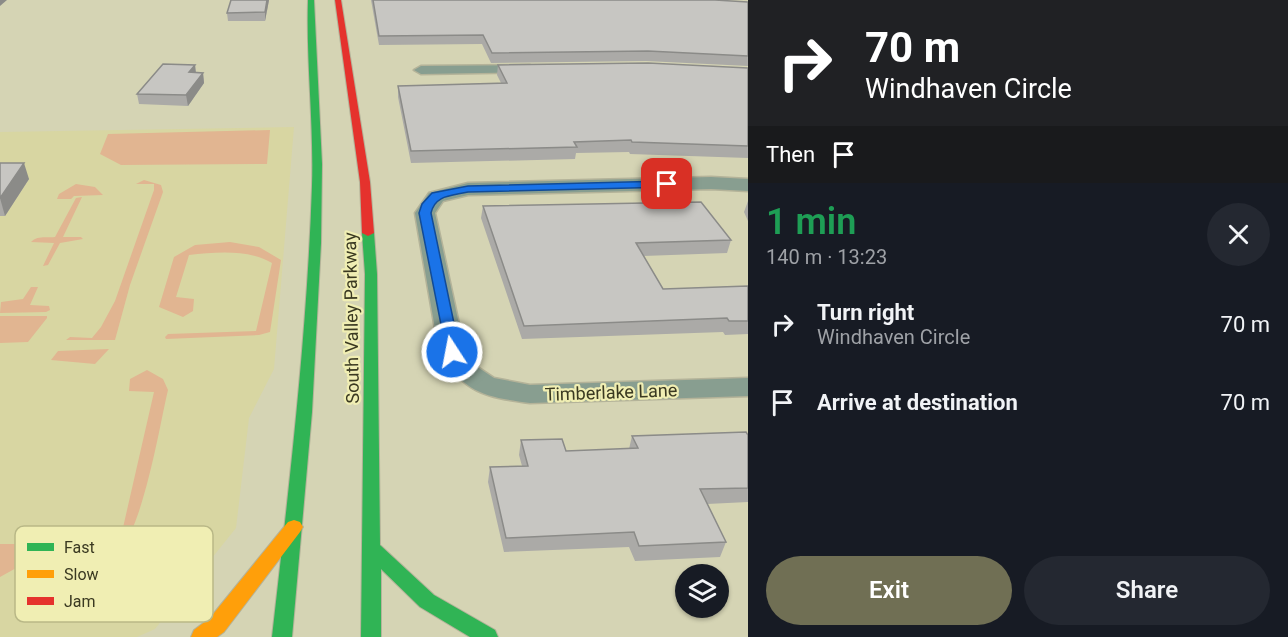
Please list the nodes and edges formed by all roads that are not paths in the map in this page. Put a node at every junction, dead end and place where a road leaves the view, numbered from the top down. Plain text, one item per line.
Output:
1 (311, 0) edge
2 (338, 0) edge
3 (540, 68) edge
4 (422, 70) dead end
5 (748, 185) edge
6 (748, 387) edge
7 (294, 527) junction
8 (371, 548) junction
9 (201, 637) edge
10 (282, 637) edge
11 (371, 637) edge
12 (488, 637) edge

1 - 7 main road, South Valley Parkway
2 - 8 main road, South Valley Parkway
3 - 4 street
5 - 6 street, Timberlake Lane
7 - 9 main road
7 - 10 main road, South Valley Parkway
8 - 11 main road, South Valley Parkway
8 - 12 main road

